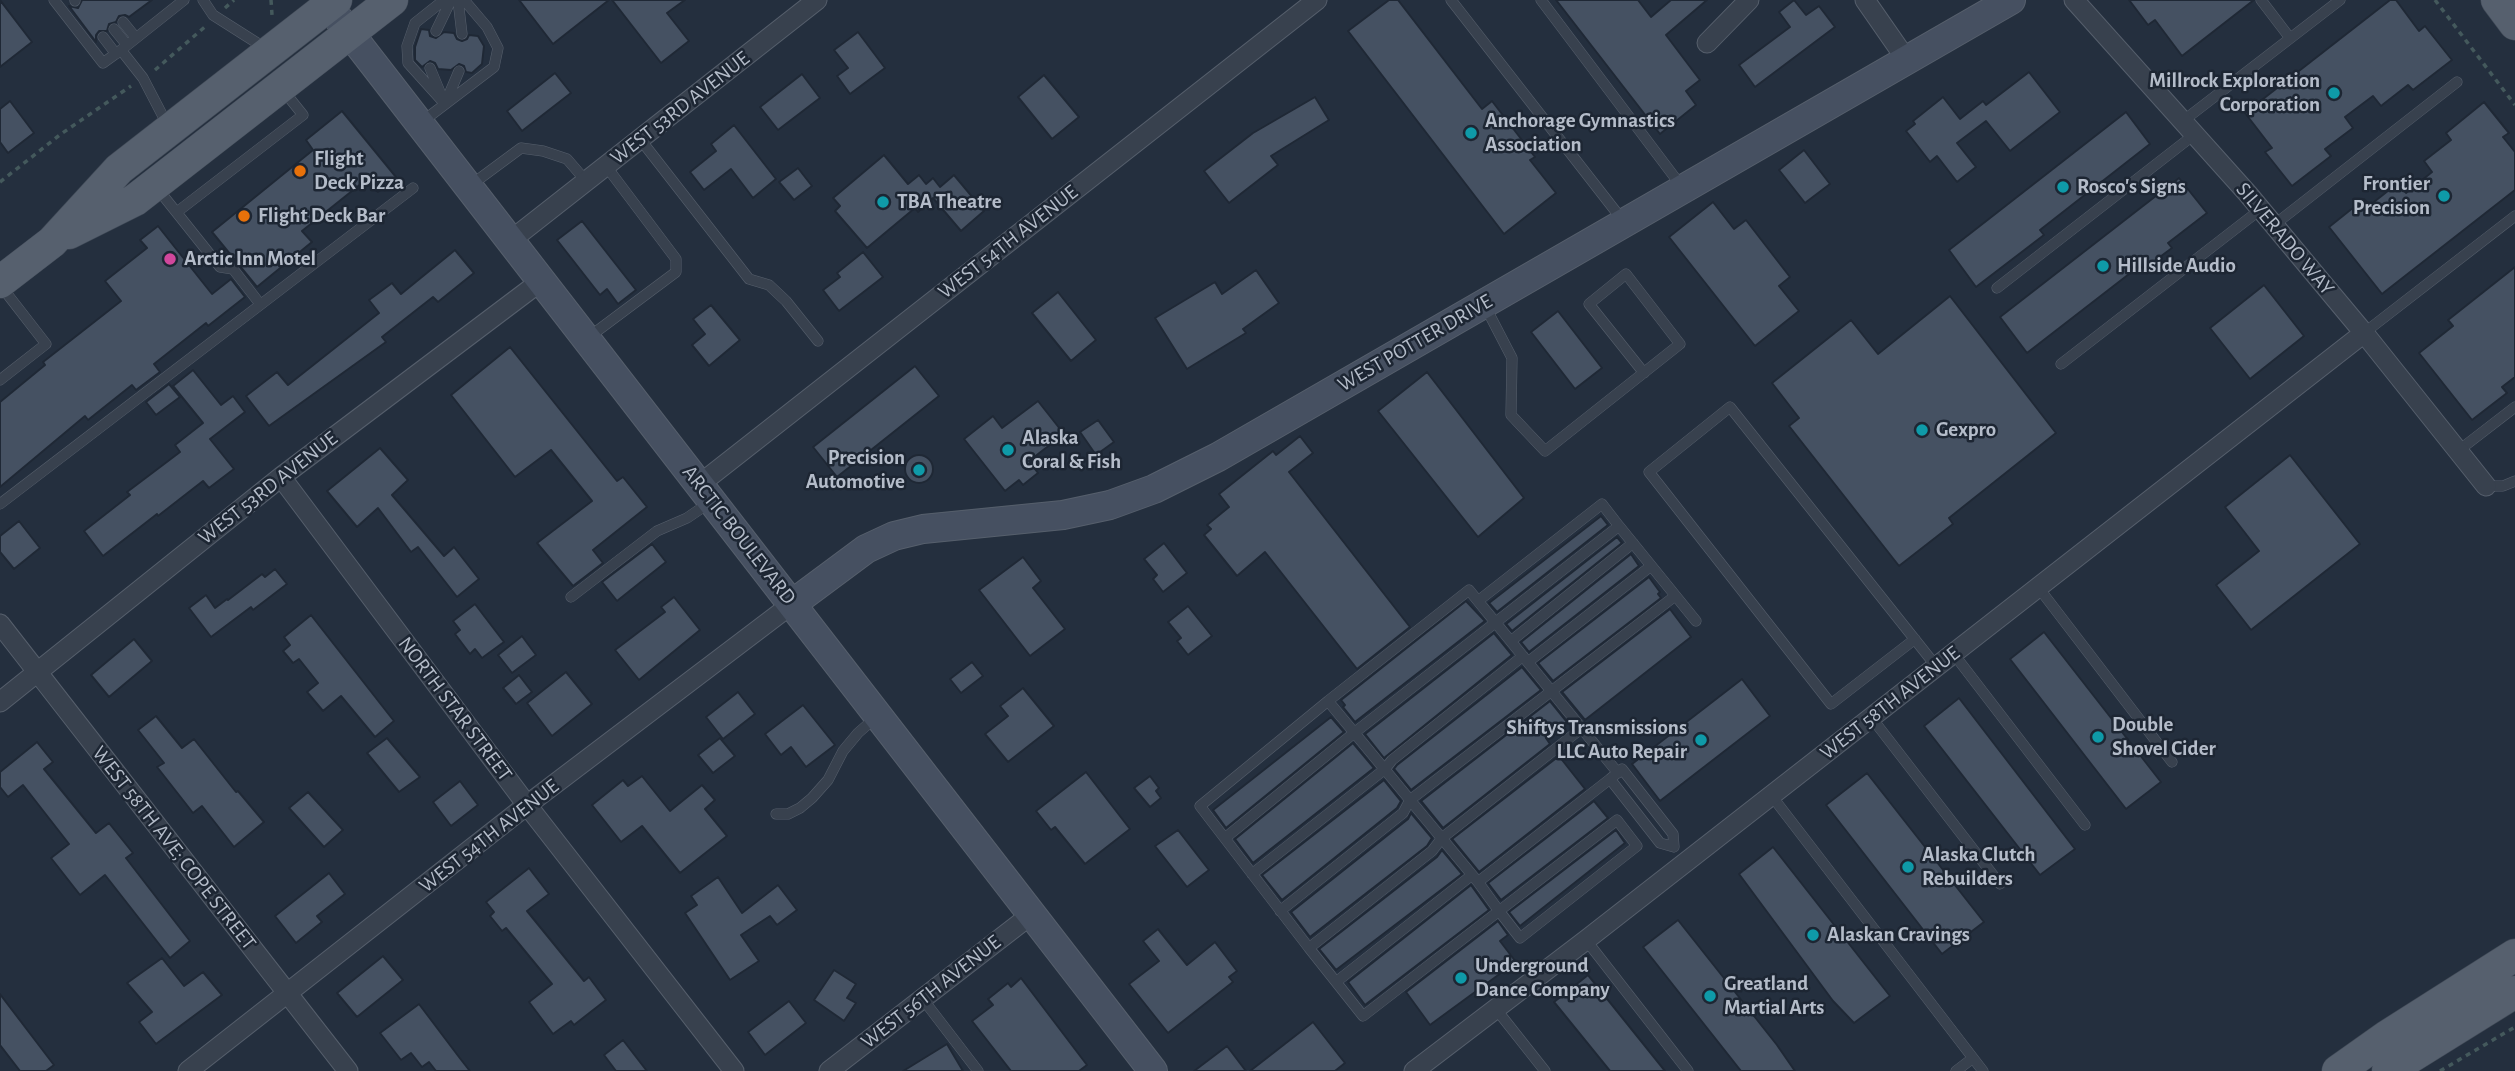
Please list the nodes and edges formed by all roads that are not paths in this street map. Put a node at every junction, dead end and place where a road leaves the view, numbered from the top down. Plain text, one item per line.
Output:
1 (54, 0) edge
2 (184, 0) edge
3 (203, 0) edge
4 (392, 0) edge
5 (444, 0) edge
6 (452, 0) edge
7 (458, 0) edge
8 (464, 0) edge
9 (817, 0) edge
10 (1317, 0) edge
11 (1451, 0) edge
12 (1541, 0) edge
13 (1749, 0) edge
14 (1864, 0) edge
15 (2011, 0) edge
16 (2074, 0) edge
17 (2261, 0) edge
18 (2340, 0) edge
19 (2497, 0) edge
20 (329, 2) edge
21 (123, 22) dead end
22 (2515, 24) edge
23 (114, 29) dead end
24 (436, 31) dead end
25 (349, 33) junction
26 (462, 34) dead end
27 (103, 37) dead end
28 (136, 38) junction
29 (2290, 38) junction
30 (1707, 43) dead end
31 (121, 50) junction
32 (268, 50) junction
33 (1906, 60) junction
34 (430, 68) dead end
35 (459, 71) dead end
36 (2457, 82) dead end
37 (281, 87) junction
38 (445, 104) junction
39 (419, 124) junction
40 (2189, 128) junction
41 (170, 129) junction
42 (640, 139) junction
43 (606, 166) junction
44 (586, 181) junction
45 (155, 185) junction
46 (468, 187) junction
47 (413, 188) dead end
48 (1683, 188) junction
49 (2261, 209) junction
50 (177, 212) junction
51 (2515, 216) edge
52 (1624, 222) junction
53 (2274, 225) junction
54 (510, 241) junction
55 (52, 242) junction
56 (541, 281) junction
57 (0, 284) edge
58 (1997, 288) dead end
59 (257, 300) dead end
60 (1483, 303) junction
61 (2364, 333) junction
62 (587, 339) junction
63 (818, 341) dead end
64 (2060, 364) dead end
65 (1644, 373) junction
66 (0, 380) edge
67 (2515, 407) edge
68 (2458, 451) junction
69 (281, 477) junction
70 (2515, 481) edge
71 (2486, 486) joint
72 (706, 493) junction
73 (0, 504) edge
74 (1619, 526) junction
75 (1633, 543) junction
76 (1651, 566) junction
77 (2038, 587) junction
78 (1675, 596) junction
79 (571, 597) dead end
80 (1478, 601) junction
81 (792, 604) junction
82 (1696, 621) dead end
83 (1495, 622) junction
84 (0, 624) edge
85 (1915, 639) junction
86 (1511, 642) junction
87 (1953, 653) junction
88 (1525, 659) junction
89 (1936, 666) junction
90 (38, 672) junction
91 (1551, 691) junction
92 (1328, 701) junction
93 (0, 702) edge
94 (878, 716) junction
95 (1871, 717) junction
96 (1582, 729) junction
97 (1354, 733) junction
98 (2172, 762) dead end
99 (1385, 769) junction
100 (1617, 774) junction
101 (1771, 795) junction
102 (1410, 800) junction
103 (527, 806) junction
104 (1633, 808) junction
105 (776, 814) dead end
106 (1617, 820) junction
107 (2085, 825) dead end
108 (1225, 838) junction
109 (1442, 838) junction
110 (1679, 855) junction
111 (1252, 874) junction
112 (1475, 878) junction
113 (2000, 884) dead end
114 (1280, 911) junction
115 (1499, 911) junction
116 (1032, 914) junction
117 (1586, 940) junction
118 (1309, 948) junction
119 (2515, 955) edge
120 (1336, 982) junction
121 (2515, 992) edge
122 (286, 993) junction
123 (922, 998) junction
124 (1496, 1009) junction
125 (1973, 1058) junction
126 (188, 1071) edge
127 (348, 1071) edge
128 (734, 1071) edge
129 (829, 1071) edge
130 (978, 1071) edge
131 (1153, 1071) edge
132 (1414, 1071) edge
133 (1545, 1071) edge
134 (1688, 1071) edge
135 (1956, 1071) edge
136 (1983, 1071) edge
137 (2339, 1071) edge
138 (2388, 1071) edge

1 - 31 lane
2 - 28 lane
3 - 32 lane
4 - 25 main road
5 - 38 lane
6 - 24 lane
7 - 26 lane
8 - 38 lane
9 - 42 street, WEST 53RD AVENUE
10 - 72 street, WEST 54TH AVENUE
11 - 52 lane
12 - 48 lane
13 - 30 street
14 - 33 street
15 - 33 main road, WEST POTTER DRIVE
16 - 40 street, SILVERADO WAY
17 - 29 lane
18 - 29 lane
19 - 22 main road
20 - 25 main road, ARCTIC BOULEVARD
20 - 32 main road
21 - 28 lane
23 - 31 lane
25 - 37 main road
25 - 39 main road, ARCTIC BOULEVARD
27 - 31 lane
28 - 31 lane
29 - 40 lane
31 - 41 lane
32 - 41 main road
33 - 48 main road, WEST POTTER DRIVE
34 - 38 lane
35 - 38 lane
36 - 53 lane
37 - 45 main road
37 - 50 lane
38 - 39 lane
39 - 46 main road, ARCTIC BOULEVARD
40 - 49 street, SILVERADO WAY
40 - 58 lane
41 - 55 main road
42 - 43 street, WEST 53RD AVENUE
42 - 63 lane
43 - 44 street, WEST 53RD AVENUE
43 - 62 lane
44 - 46 lane
44 - 54 street, WEST 53RD AVENUE
45 - 50 lane
45 - 55 main road
46 - 54 main road, ARCTIC BOULEVARD
47 - 73 lane
48 - 52 main road, WEST POTTER DRIVE
49 - 53 street, SILVERADO WAY
49 - 64 lane
50 - 59 lane
51 - 61 lane
52 - 60 main road, WEST POTTER DRIVE
53 - 61 street, SILVERADO WAY
54 - 56 main road, ARCTIC BOULEVARD
55 - 57 main road
56 - 62 main road, ARCTIC BOULEVARD
56 - 69 street, WEST 53RD AVENUE
57 - 66 lane
60 - 65 lane
60 - 81 main road, WEST POTTER DRIVE
61 - 68 street, SILVERADO WAY
61 - 77 street, WEST 58TH AVENUE
62 - 72 main road, ARCTIC BOULEVARD
65 - 65 lane
67 - 68 lane
68 - 71 street, SILVERADO WAY
69 - 90 street, WEST 53RD AVENUE
69 - 103 street, NORTH STAR STREET
70 - 71 lane
72 - 79 lane
72 - 81 main road, ARCTIC BOULEVARD
74 - 75 lane
74 - 80 lane
74 - 83 lane
75 - 76 lane
75 - 86 lane
76 - 78 lane
76 - 88 lane
77 - 87 street, WEST 58TH AVENUE
77 - 98 lane
78 - 82 lane
78 - 91 lane
80 - 83 lane
80 - 92 lane
81 - 94 main road, ARCTIC BOULEVARD
81 - 103 street, WEST 54TH AVENUE
83 - 86 lane
83 - 97 lane
84 - 90 street, WEST 58TH AVE; COPE STREET
85 - 85 lane
85 - 89 lane
86 - 88 lane
87 - 89 street, WEST 58TH AVENUE
87 - 107 lane
88 - 91 lane
88 - 99 lane
89 - 95 street, WEST 58TH AVENUE
90 - 93 street, WEST 53RD AVENUE
90 - 122 street, WEST 58TH AVE; COPE STREET
91 - 96 lane
91 - 102 lane
92 - 97 lane
92 - 108 lane
94 - 105 lane
94 - 116 main road, ARCTIC BOULEVARD
95 - 101 street, WEST 58TH AVENUE
95 - 113 lane
96 - 100 lane
96 - 109 lane
97 - 99 lane
97 - 108 lane
99 - 102 lane
99 - 111 lane
100 - 104 lane
100 - 110 lane
100 - 112 lane
101 - 110 street, WEST 58TH AVENUE
101 - 125 lane
102 - 109 lane
102 - 114 lane
103 - 122 street, WEST 54TH AVENUE
103 - 128 street, NORTH STAR STREET
104 - 106 lane
104 - 110 lane
106 - 115 lane
106 - 115 lane
108 - 111 lane
109 - 112 lane
109 - 118 lane
110 - 117 street, WEST 58TH AVENUE
111 - 114 lane
112 - 115 lane
112 - 120 lane
114 - 118 lane
115 - 120 lane
116 - 123 street, WEST 56TH AVENUE
116 - 131 main road, ARCTIC BOULEVARD
117 - 124 street, WEST 58TH AVENUE
117 - 134 lane
118 - 120 lane
119 - 137 main road
121 - 138 main road
122 - 126 street, WEST 54TH AVENUE
122 - 127 street, WEST 58TH AVE; COPE STREET
123 - 129 street, WEST 56TH AVENUE
123 - 130 lane
124 - 132 street, WEST 58TH AVENUE
124 - 133 lane
125 - 135 lane
125 - 136 lane

